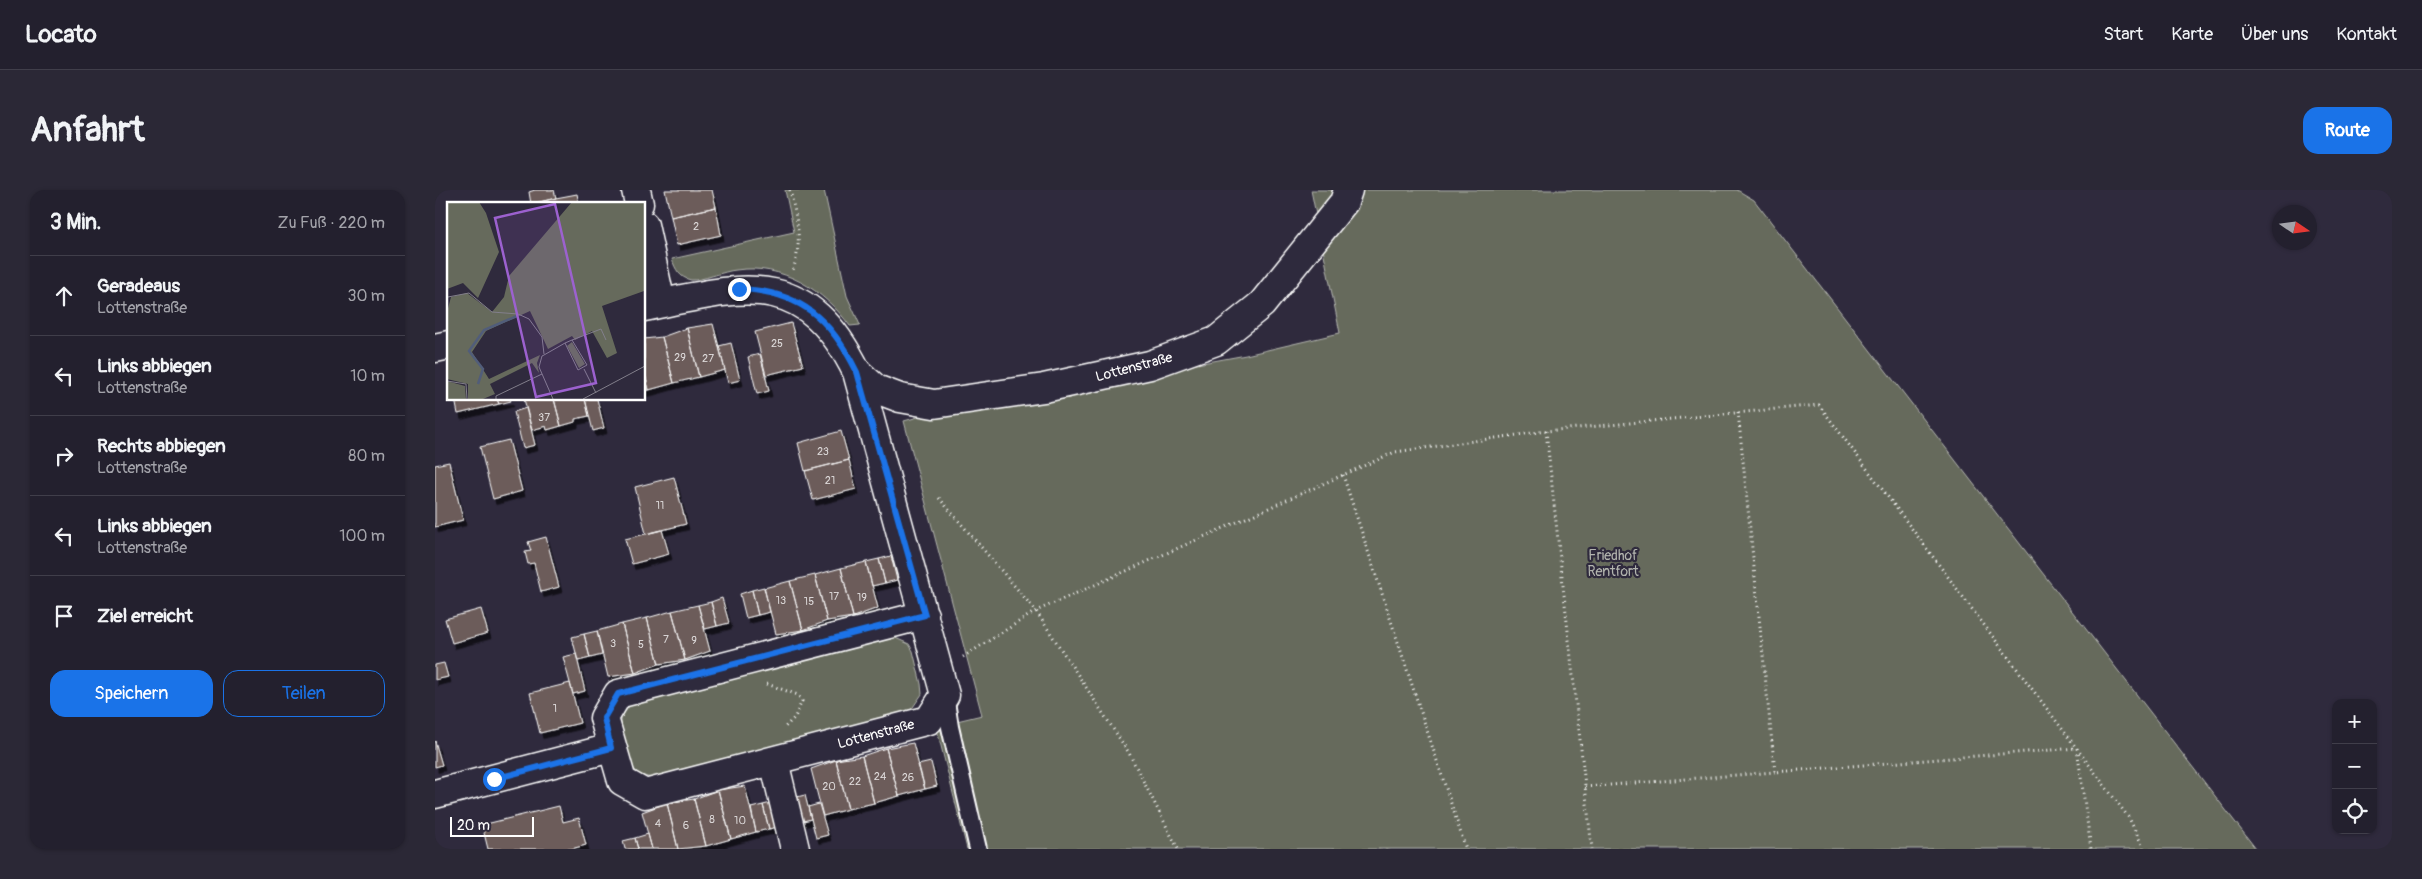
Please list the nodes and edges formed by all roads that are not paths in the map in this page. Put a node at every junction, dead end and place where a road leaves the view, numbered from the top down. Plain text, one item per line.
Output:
1 (1348, 190) edge
2 (645, 235) edge
3 (652, 305) edge
4 (857, 372) junction
5 (925, 615) junction
6 (945, 695) junction
7 (611, 748) junction
8 (773, 760) junction
9 (435, 794) edge
10 (795, 849) edge
11 (978, 849) edge

1 - 4 street, Lottenstraße
2 - 3 street
3 - 4 street, Lottenstraße
4 - 5 street, Lottenstraße
5 - 6 street, Lottenstraße
5 - 7 street, Lottenstraße
6 - 8 street, Lottenstraße
6 - 11 lane
7 - 8 street, Lottenstraße
7 - 9 street
8 - 10 street

